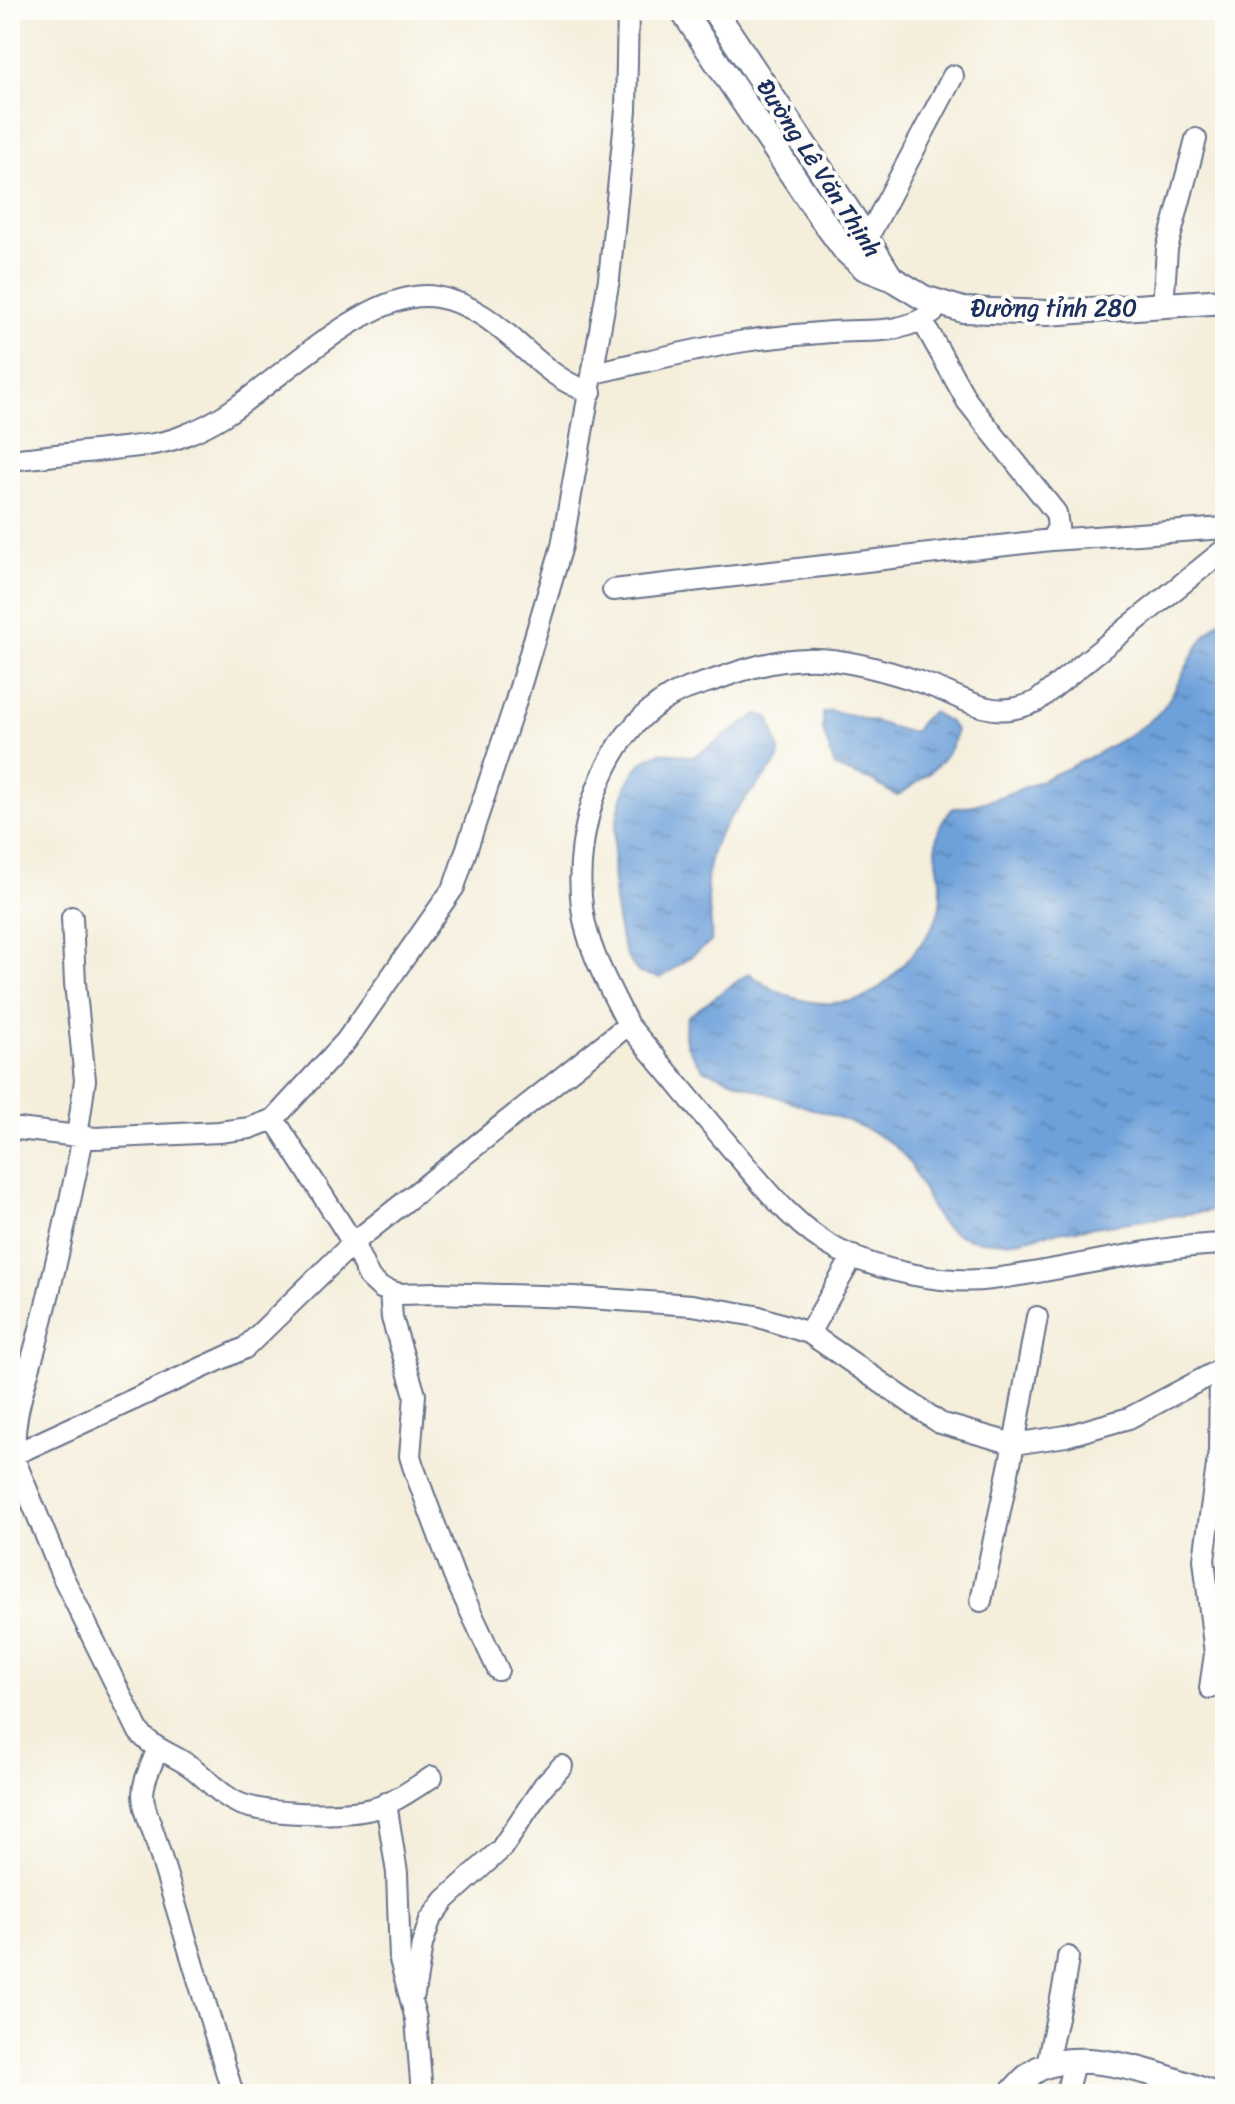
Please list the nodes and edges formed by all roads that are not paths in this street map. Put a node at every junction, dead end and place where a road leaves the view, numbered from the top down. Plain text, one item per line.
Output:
1 (628, 10) edge
2 (682, 10) edge
3 (714, 10) edge
4 (953, 76) dead end
5 (1196, 139) dead end
6 (867, 239) junction
7 (891, 278) junction
8 (1225, 301) edge
9 (947, 306) junction
10 (1163, 307) junction
11 (922, 320) junction
12 (592, 382) junction
13 (10, 460) edge
14 (1225, 528) edge
15 (1051, 540) junction
16 (1225, 549) edge
17 (613, 590) dead end
18 (72, 917) dead end
19 (628, 1025) junction
20 (274, 1119) junction
21 (10, 1128) edge
22 (80, 1137) junction
23 (353, 1243) junction
24 (1225, 1244) edge
25 (853, 1256) junction
26 (390, 1291) junction
27 (1037, 1317) dead end
28 (809, 1333) junction
29 (1223, 1368) edge
30 (1014, 1444) junction
31 (13, 1447) edge
32 (981, 1601) dead end
33 (498, 1670) dead end
34 (1210, 1688) dead end
35 (158, 1748) junction
36 (562, 1766) dead end
37 (432, 1777) dead end
38 (386, 1803) junction
39 (1068, 1957) dead end
40 (413, 2006) junction
41 (1074, 2063) junction
42 (1047, 2066) junction
43 (233, 2094) edge
44 (422, 2094) edge
45 (1011, 2094) edge
46 (1066, 2094) edge
47 (1213, 2094) edge

1 - 12 street
2 - 7 main road, Đường Lê Văn Thịnh
3 - 6 main road, Đường Lê Văn Thịnh
4 - 6 street
5 - 10 street
6 - 7 main road, Đường Lê Văn Thịnh
7 - 9 main road, Đường tỉnh 280
8 - 10 main road, Đường tỉnh 280
9 - 10 main road, Đường tỉnh 280
9 - 11 street
11 - 12 street
11 - 15 street
12 - 13 street
12 - 20 street
14 - 15 street
15 - 17 street
16 - 19 street
18 - 22 street
19 - 23 street
19 - 25 street
20 - 22 street
20 - 23 street
21 - 22 street
22 - 31 street
23 - 26 street
23 - 31 street
24 - 25 street
25 - 28 street
26 - 28 street
26 - 33 street
27 - 30 street
28 - 30 street
29 - 30 street
29 - 34 street
30 - 32 street
31 - 35 street
35 - 38 street
35 - 43 street
36 - 40 street
37 - 38 street
38 - 40 street
39 - 42 street
40 - 44 street
41 - 42 main road
41 - 46 street
41 - 47 main road
42 - 45 main road

